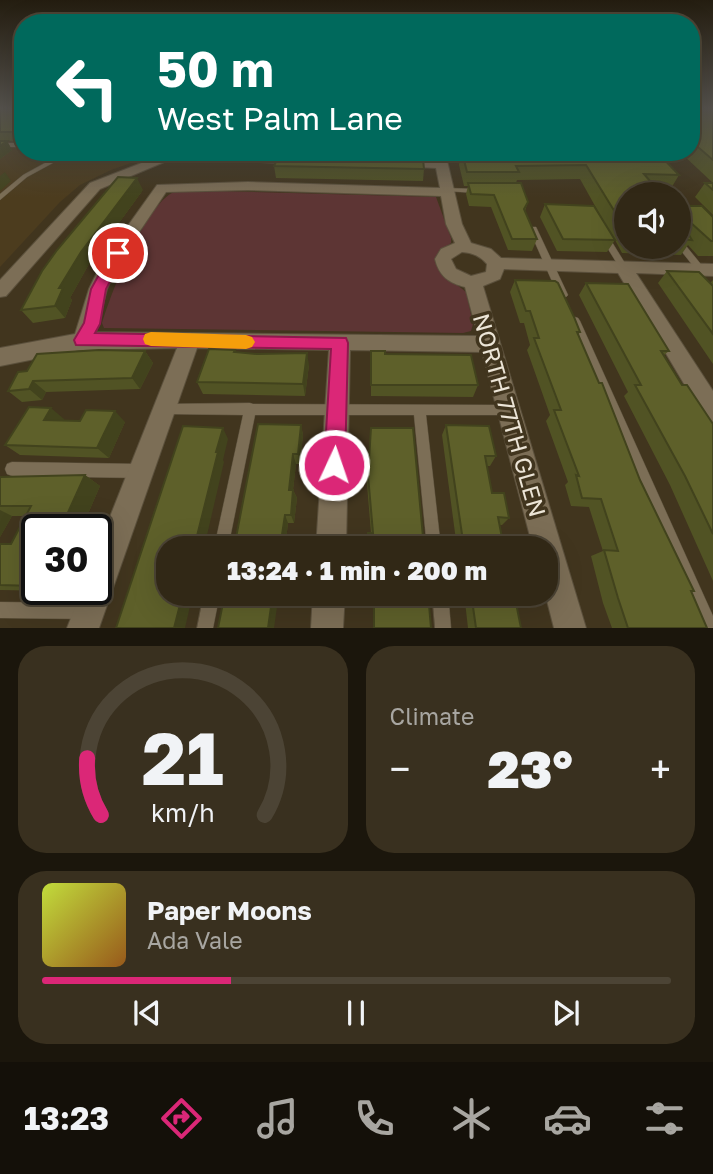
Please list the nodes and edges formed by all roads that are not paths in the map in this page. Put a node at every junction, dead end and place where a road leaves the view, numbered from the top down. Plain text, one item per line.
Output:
1 (52, 161) edge
2 (159, 161) edge
3 (261, 161) edge
4 (399, 161) edge
5 (440, 161) edge
6 (465, 161) edge
7 (379, 162) edge
8 (478, 162) edge
9 (248, 186) junction
10 (446, 191) junction
11 (487, 191) edge
12 (0, 198) edge
13 (528, 218) edge
14 (600, 229) edge
15 (465, 247) junction
16 (496, 264) junction
17 (550, 266) junction
18 (624, 268) junction
19 (698, 272) edge
20 (473, 282) junction
21 (0, 291) edge
22 (82, 340) junction
23 (190, 340) junction
24 (340, 343) junction
25 (491, 344) junction
26 (0, 357) edge
27 (250, 408) junction
28 (165, 409) junction
29 (337, 409) junction
30 (419, 409) junction
31 (509, 410) junction
32 (713, 411) edge
33 (12, 469) dead end
34 (142, 471) junction
35 (223, 536) edge
36 (332, 536) edge
37 (434, 536) edge
38 (209, 606) edge
39 (328, 606) edge
40 (441, 606) edge
41 (0, 610) edge
42 (87, 620) edge
43 (205, 628) edge
44 (327, 628) edge
45 (443, 628) edge
46 (570, 628) edge
47 (710, 628) edge

1 - 12 lane
2 - 21 street
3 - 9 street
4 - 7 street
5 - 10 street
6 - 8 lane
9 - 10 street
9 - 22 street
10 - 11 lane
10 - 15 street
13 - 17 lane
14 - 18 lane
15 - 16 street
15 - 20 street
16 - 17 street
16 - 20 street
17 - 18 street
17 - 47 lane
18 - 19 street
18 - 32 street
20 - 25 street, NORTH 77TH GLEN
22 - 23 street
22 - 26 street
23 - 24 street
23 - 28 street
24 - 25 street
24 - 29 street
25 - 31 street, NORTH 77TH GLEN
27 - 28 lane
27 - 29 lane
27 - 35 lane
28 - 34 street
29 - 30 lane
29 - 36 street
30 - 31 lane
30 - 37 lane
31 - 46 street, NORTH 77TH GLEN
33 - 34 lane
34 - 42 street
38 - 43 lane
39 - 44 street
40 - 45 lane
41 - 42 lane

